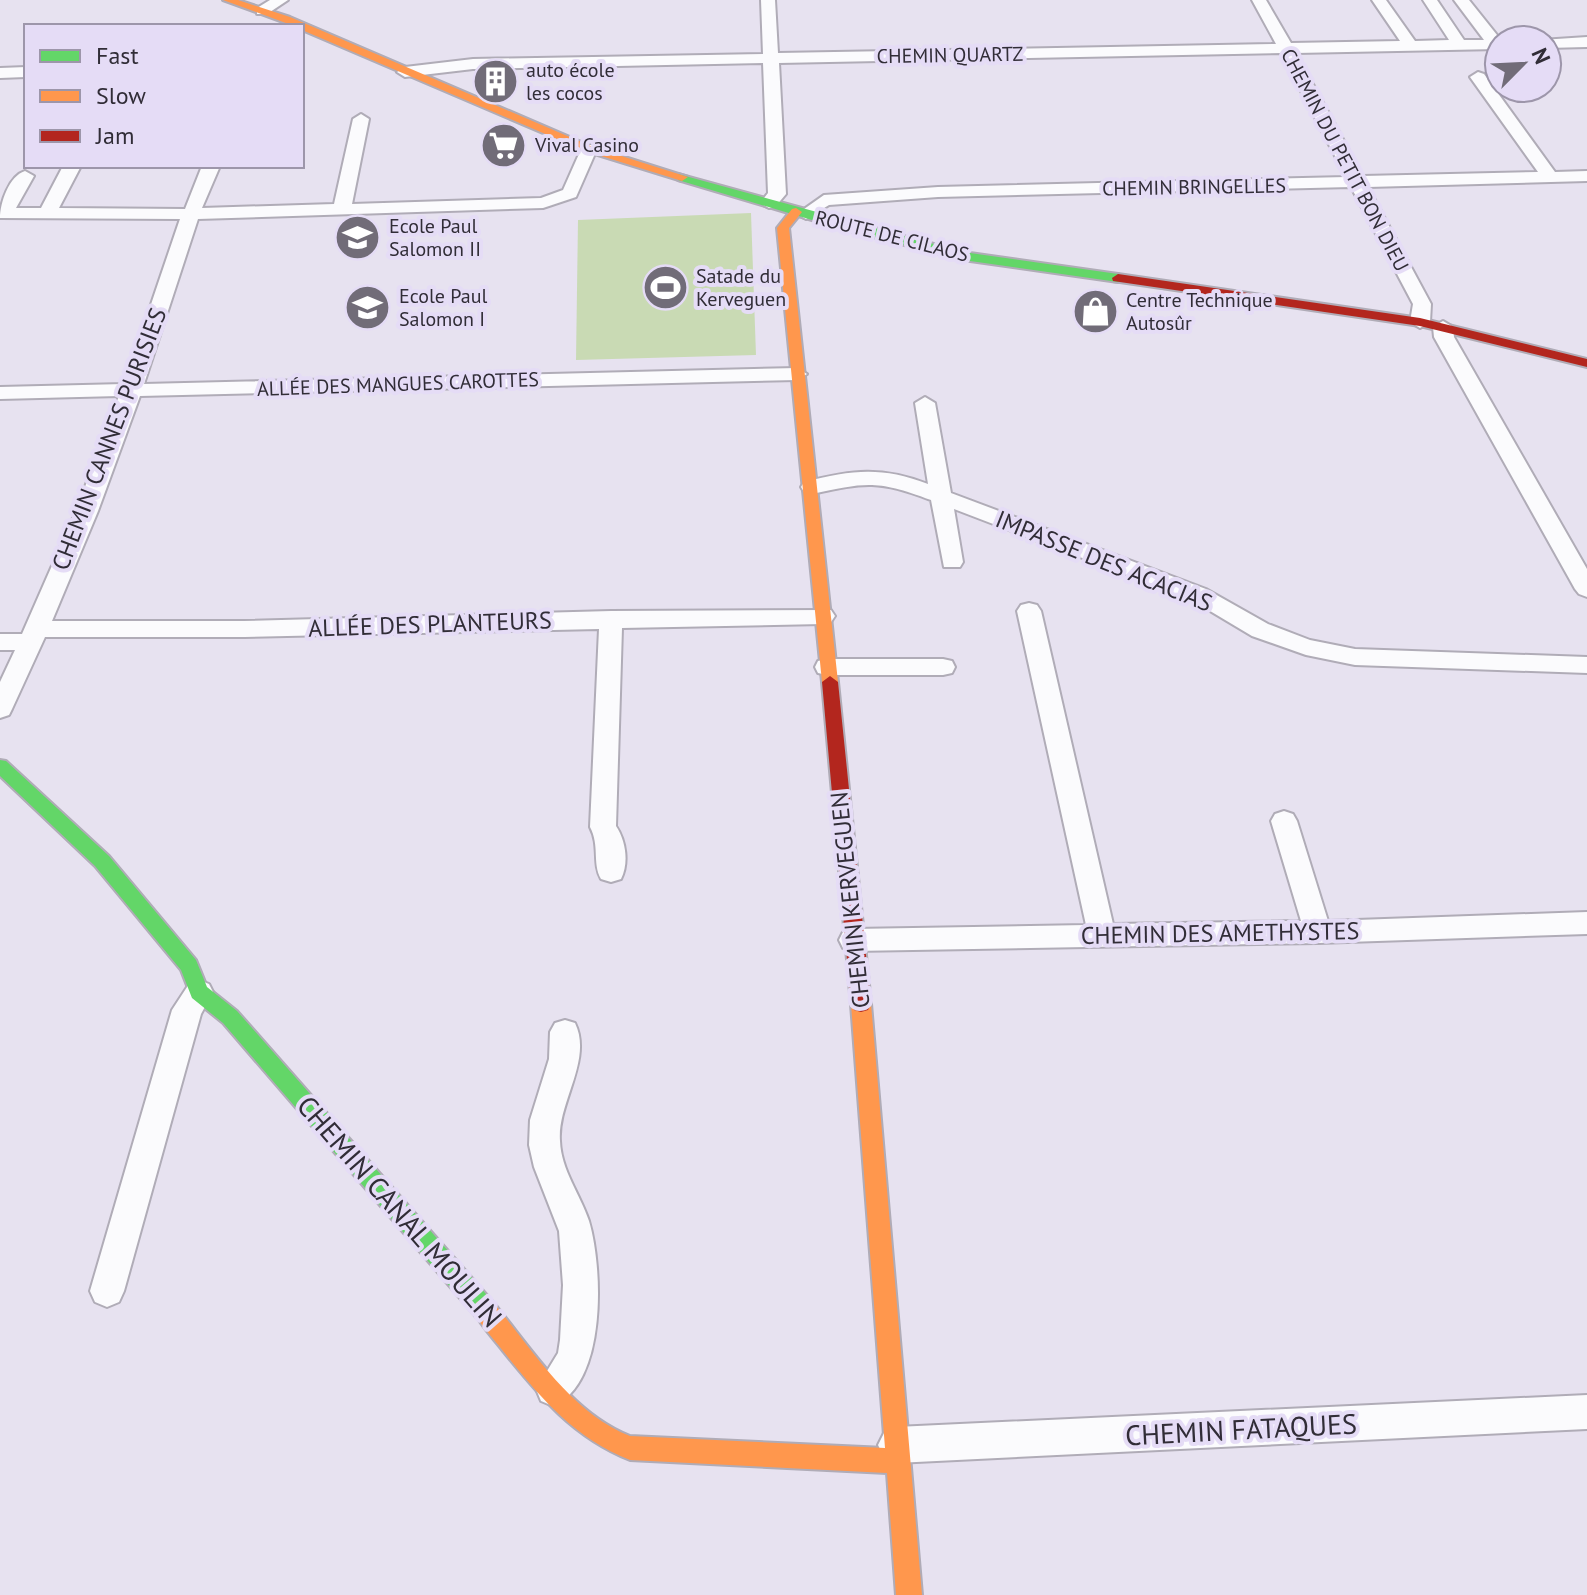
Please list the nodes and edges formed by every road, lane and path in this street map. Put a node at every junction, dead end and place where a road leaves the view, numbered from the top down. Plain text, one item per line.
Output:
1 (228, 0) edge
2 (281, 0) edge
3 (768, 0) edge
4 (1259, 0) edge
5 (1379, 0) edge
6 (1430, 0) edge
7 (1461, 0) edge
8 (273, 18) edge
9 (1483, 27) edge
10 (304, 31) edge
11 (1587, 42) edge
12 (1563, 43) edge
13 (1459, 44) junction
14 (1483, 44) edge
15 (1410, 45) junction
16 (1286, 47) junction
17 (771, 59) junction
18 (24, 72) edge
19 (405, 72) junction
20 (0, 73) edge
21 (1478, 77) dead end
22 (361, 119) dead end
23 (589, 149) junction
24 (71, 168) edge
25 (210, 168) edge
26 (25, 176) dead end
27 (1587, 176) edge
28 (1550, 177) junction
29 (1357, 184) junction
30 (769, 203) junction
31 (342, 210) junction
32 (2, 213) edge
33 (801, 213) junction
34 (47, 214) junction
35 (190, 214) junction
36 (1420, 322) junction
37 (1443, 327) junction
38 (1586, 360) edge
39 (797, 374) junction
40 (132, 392) junction
41 (0, 393) edge
42 (925, 403) dead end
43 (812, 487) junction
44 (943, 498) junction
45 (952, 562) dead end
46 (1587, 589) edge
47 (1029, 611) dead end
48 (823, 616) junction
49 (611, 619) junction
50 (34, 636) junction
51 (0, 642) edge
52 (1587, 665) edge
53 (827, 667) junction
54 (943, 667) dead end
55 (0, 709) edge
56 (0, 766) edge
57 (1284, 821) dead end
58 (611, 872) dead end
59 (1587, 923) edge
60 (1318, 932) junction
61 (1102, 936) junction
62 (853, 940) junction
63 (199, 992) junction
64 (565, 1032) dead end
65 (107, 1291) dead end
66 (553, 1389) junction
67 (1587, 1412) edge
68 (897, 1453) junction
69 (909, 1595) edge

1 - 8 street, ROUTE DE CILAOS
2 - 8 street
3 - 17 street
4 - 16 street, CHEMIN DU PETIT BON DIEU
5 - 15 street
6 - 13 street
7 - 9 street
10 - 19 street, ROUTE DE CILAOS
11 - 12 street
13 - 14 street, CHEMIN QUARTZ
13 - 15 street, CHEMIN QUARTZ
15 - 16 street, CHEMIN QUARTZ
16 - 17 street, CHEMIN QUARTZ
16 - 29 street, CHEMIN DU PETIT BON DIEU
17 - 19 street, CHEMIN QUARTZ
17 - 30 street
18 - 20 street
19 - 23 street, ROUTE DE CILAOS
21 - 28 street
22 - 31 street
23 - 30 street, ROUTE DE CILAOS
23 - 31 street
24 - 34 street
25 - 35 street, CHEMIN CANNES PURISIES
26 - 32 street
27 - 28 street, CHEMIN BRINGELLES
28 - 29 street, CHEMIN BRINGELLES
29 - 33 street, CHEMIN BRINGELLES
29 - 36 street, CHEMIN DU PETIT BON DIEU
30 - 33 street, ROUTE DE CILAOS
31 - 35 street
32 - 34 street
33 - 36 street, ROUTE DE CILAOS
33 - 39 street, CHEMIN KERVEGUEN
34 - 35 street
35 - 40 street, CHEMIN CANNES PURISIES
36 - 37 street, ROUTE DE CILAOS
37 - 38 street, ROUTE DE CILAOS
37 - 46 street
39 - 40 street, ALLÉE DES MANGUES CAROTTES
39 - 43 street, CHEMIN KERVEGUEN
40 - 41 street, ALLÉE DES MANGUES CAROTTES
40 - 50 street, CHEMIN CANNES PURISIES
42 - 44 street
43 - 44 street, IMPASSE DES ACACIAS
43 - 48 street, CHEMIN KERVEGUEN
44 - 45 street
44 - 52 street, IMPASSE DES ACACIAS
47 - 61 street
48 - 49 street, ALLÉE DES PLANTEURS
48 - 53 street, CHEMIN KERVEGUEN
49 - 50 street, ALLÉE DES PLANTEURS
49 - 58 street
50 - 51 street, ALLÉE DES PLANTEURS
50 - 55 street, CHEMIN CANNES PURISIES
53 - 54 street
53 - 62 street, CHEMIN KERVEGUEN
56 - 63 street, CHEMIN CANAL MOULIN
57 - 60 street
59 - 60 street, CHEMIN DES AMETHYSTES
60 - 61 street, CHEMIN DES AMETHYSTES
61 - 62 street, CHEMIN DES AMETHYSTES
62 - 68 street, CHEMIN KERVEGUEN
63 - 65 street
63 - 66 street, CHEMIN CANAL MOULIN
64 - 66 street
66 - 68 street, CHEMIN CANAL MOULIN
67 - 68 street, CHEMIN FATAQUES
68 - 69 street, CHEMIN KERVEGUEN

